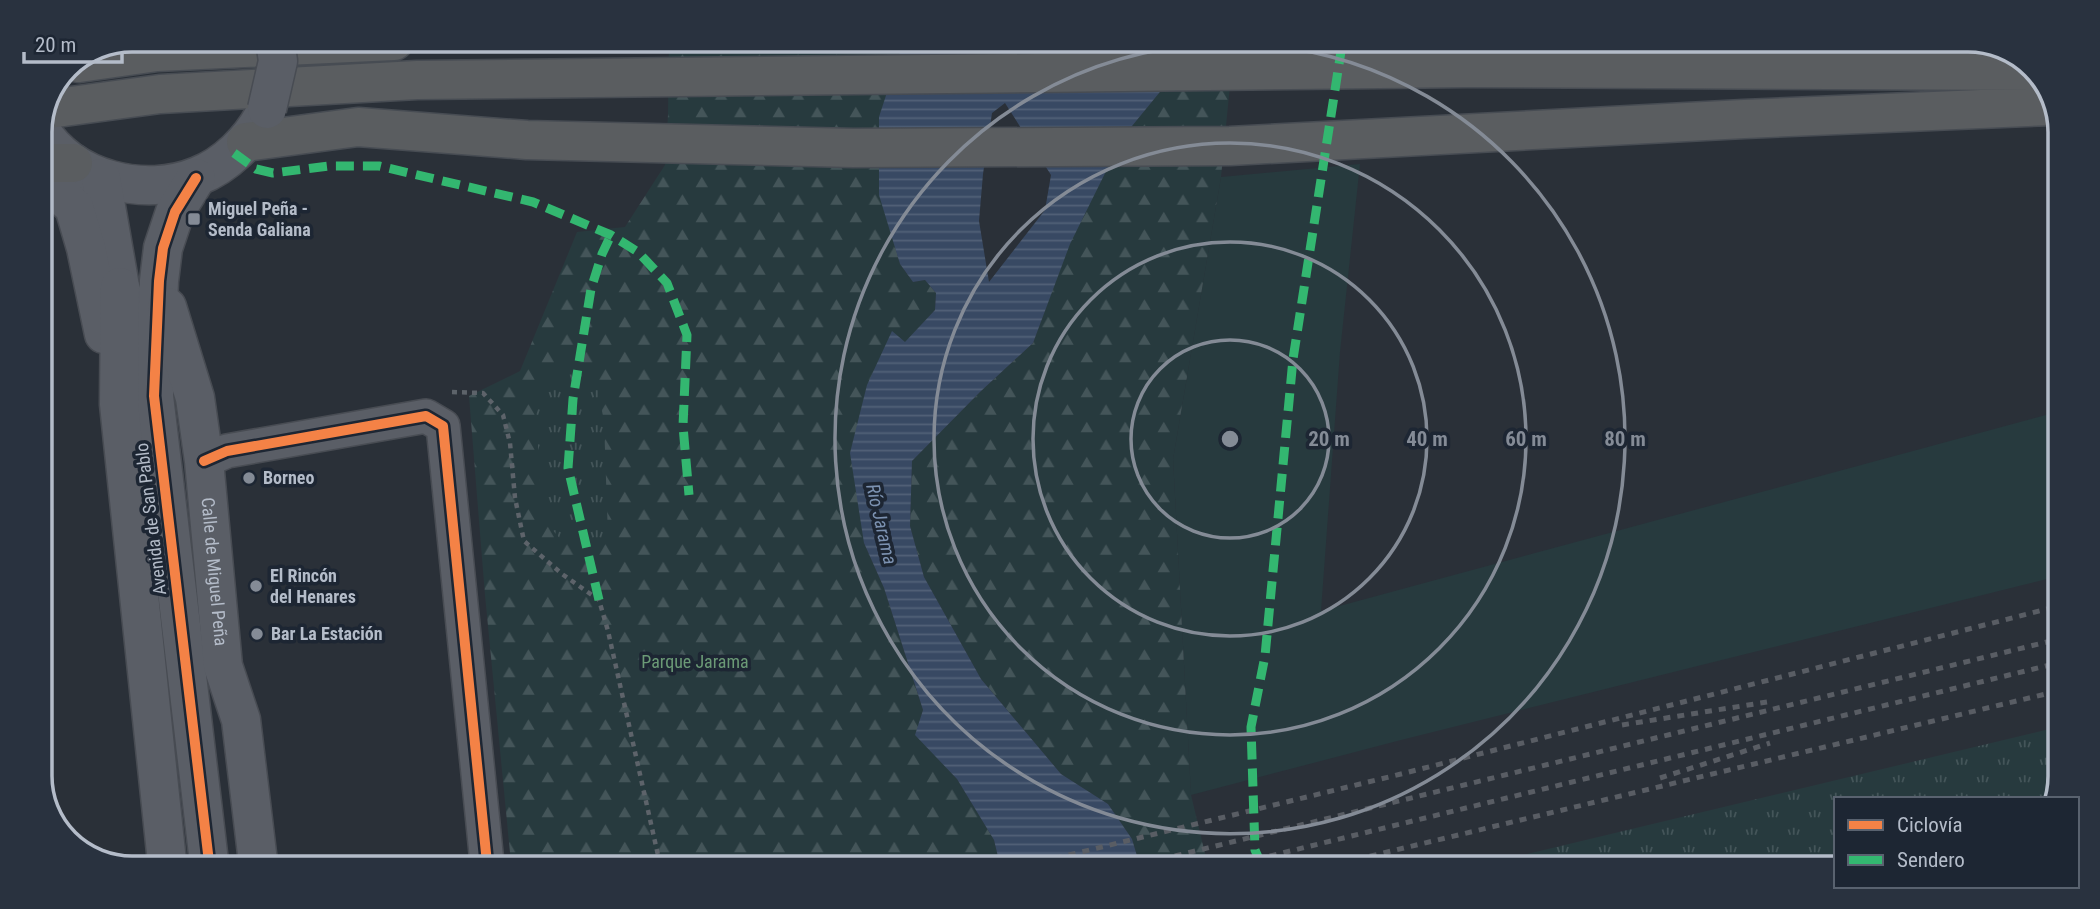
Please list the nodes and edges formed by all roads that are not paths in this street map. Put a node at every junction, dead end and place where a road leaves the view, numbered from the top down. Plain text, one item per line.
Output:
1 (157, 52) edge
2 (277, 52) edge
3 (100, 60) edge
4 (2018, 71) edge
5 (2043, 106) edge
6 (246, 142) junction
7 (58, 146) edge
8 (196, 177) junction
9 (53, 189) edge
10 (159, 281) junction
11 (136, 400) junction
12 (204, 461) junction
13 (167, 856) edge
14 (208, 856) edge
15 (257, 856) edge
16 (486, 856) edge

1 - 3 highway
2 - 6 street, bridge
4 - 7 highway
5 - 6 highway
6 - 8 street
7 - 8 street
7 - 11 street
8 - 10 street, Avenida de San Pablo
9 - 11 street
10 - 11 street, Avenida de San Pablo
10 - 12 street, Calle de Miguel Peña
11 - 13 street
11 - 14 street, Avenida de San Pablo
12 - 15 street, Calle de Miguel Peña
12 - 16 street

